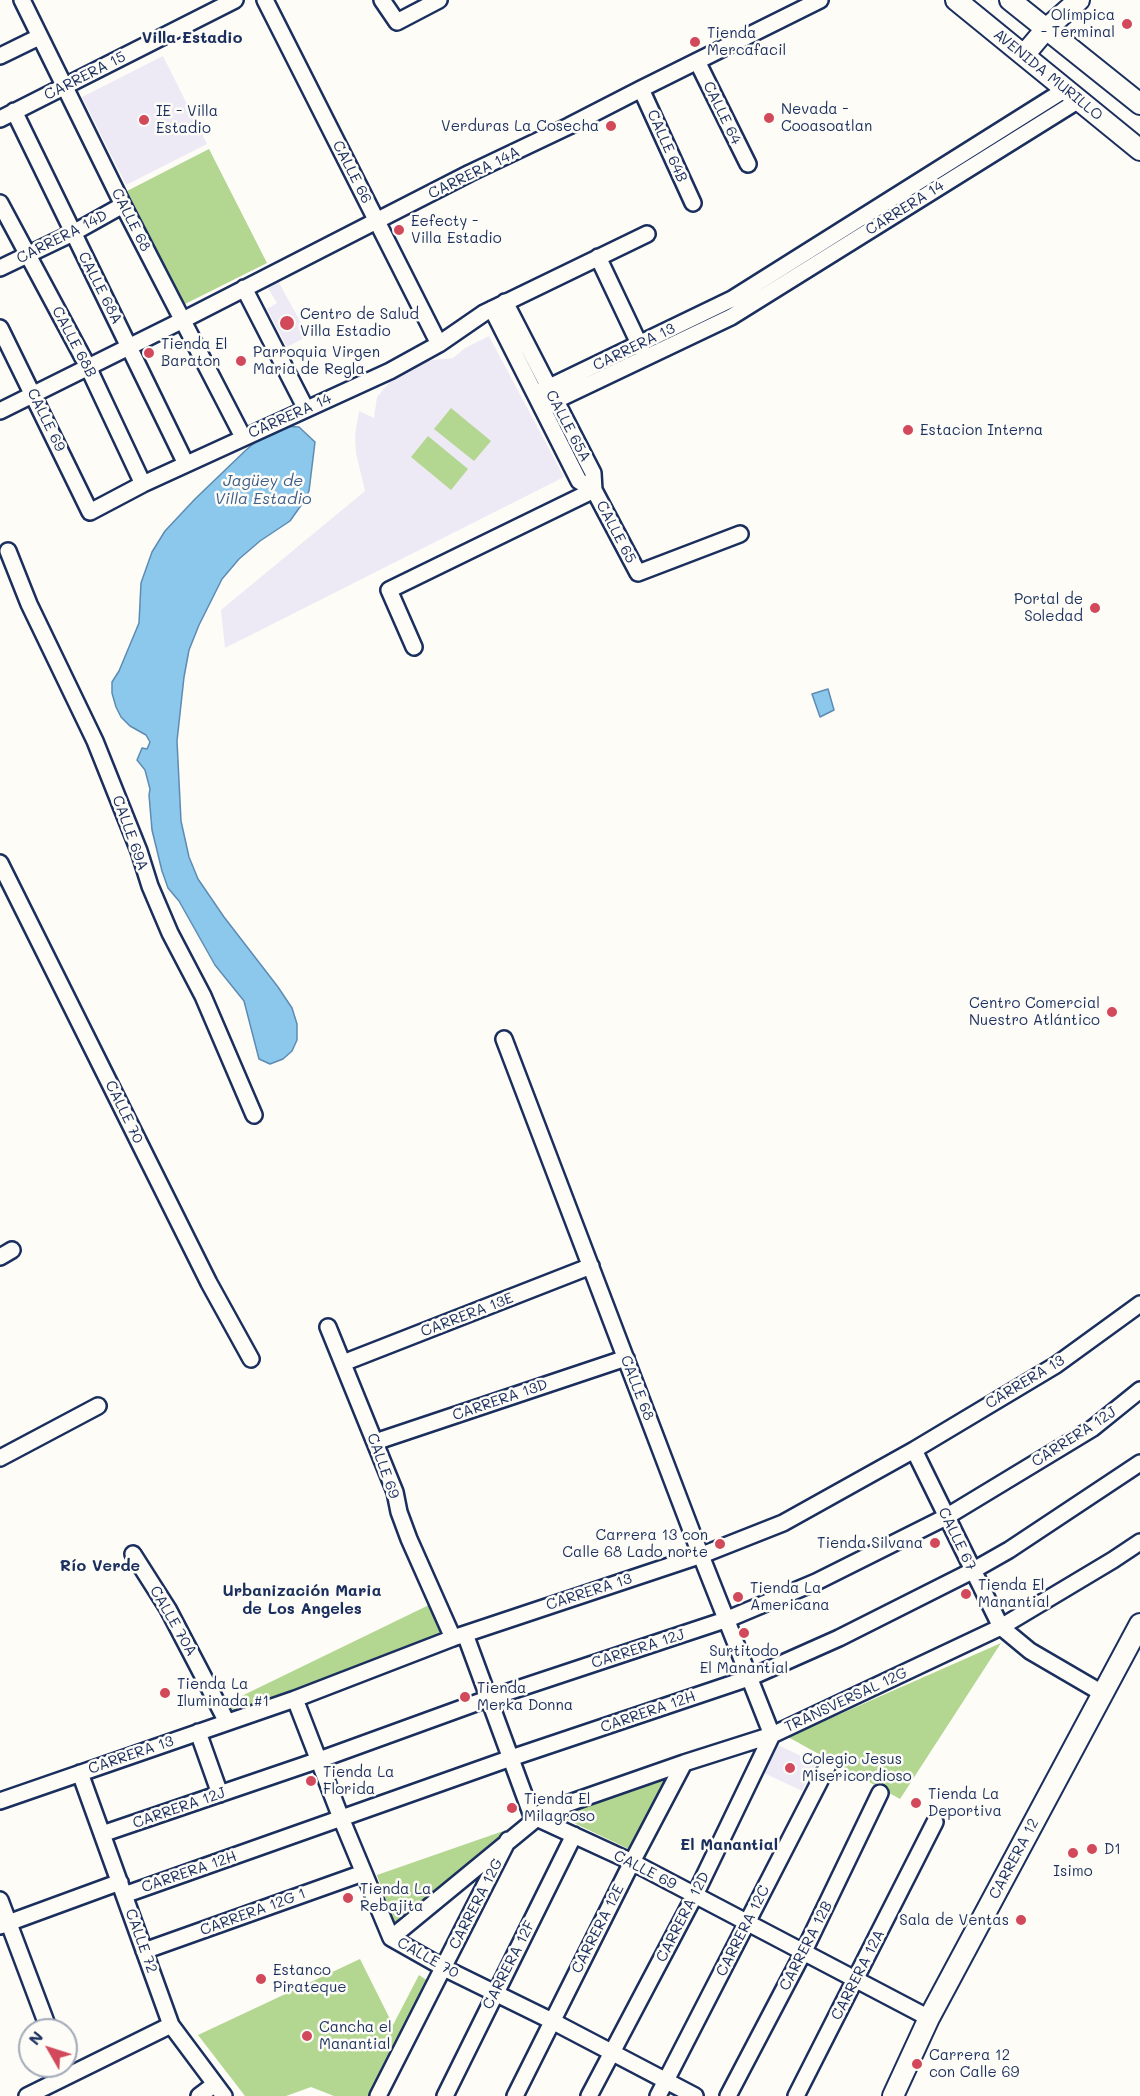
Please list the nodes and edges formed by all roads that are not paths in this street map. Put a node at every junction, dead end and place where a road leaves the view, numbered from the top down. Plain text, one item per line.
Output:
1 (22, 0) edge
2 (235, 0) edge
3 (265, 0) edge
4 (382, 0) edge
5 (439, 0) edge
6 (820, 0) edge
7 (956, 0) edge
8 (1010, 0) edge
9 (1079, 0) edge
10 (1046, 28) junction
11 (39, 37) junction
12 (1024, 55) junction
13 (0, 56) edge
14 (697, 61) junction
15 (64, 87) junction
16 (641, 88) junction
17 (1073, 94) junction
18 (1140, 104) edge
19 (14, 111) junction
20 (0, 118) edge
21 (1140, 150) edge
22 (748, 164) dead end
23 (0, 203) edge
24 (693, 203) dead end
25 (123, 205) junction
26 (377, 221) junction
27 (73, 233) junction
28 (647, 234) dead end
29 (27, 255) junction
30 (597, 257) junction
31 (0, 268) edge
32 (244, 288) junction
33 (732, 299) joint
34 (498, 306) junction
35 (731, 317) joint
36 (183, 320) junction
37 (1, 332) edge
38 (440, 344) junction
39 (130, 347) junction
40 (642, 351) junction
41 (88, 367) junction
42 (33, 395) junction
43 (545, 397) junction
44 (306, 409) junction
45 (0, 411) edge
46 (243, 437) junction
47 (186, 464) junction
48 (143, 484) junction
49 (594, 490) junction
50 (90, 512) joint
51 (740, 534) dead end
52 (8, 551) dead end
53 (414, 647) dead end
54 (0, 863) edge
55 (504, 1039) dead end
56 (254, 1115) dead end
57 (591, 1266) junction
58 (1140, 1304) edge
59 (328, 1327) dead end
60 (626, 1358) junction
61 (251, 1359) dead end
62 (343, 1363) junction
63 (1140, 1390) edge
64 (98, 1406) dead end
65 (375, 1443) junction
66 (914, 1450) junction
67 (0, 1458) edge
68 (1140, 1463) edge
69 (946, 1516) junction
70 (1140, 1542) edge
71 (133, 1554) dead end
72 (702, 1555) junction
73 (972, 1570) junction
74 (728, 1619) junction
75 (1140, 1624) edge
76 (1001, 1627) junction
77 (459, 1636) junction
78 (749, 1678) junction
79 (1102, 1693) junction
80 (294, 1699) junction
81 (487, 1699) junction
82 (227, 1722) junction
83 (198, 1732) junction
84 (772, 1735) junction
85 (511, 1758) junction
86 (319, 1760) junction
87 (684, 1763) junction
88 (828, 1765) dead end
89 (80, 1773) junction
90 (880, 1793) dead end
91 (220, 1794) junction
92 (0, 1801) edge
93 (535, 1817) junction
94 (341, 1818) junction
95 (935, 1822) dead end
96 (102, 1834) junction
97 (574, 1835) junction
98 (508, 1840) junction
99 (632, 1862) junction
100 (363, 1873) junction
101 (122, 1888) junction
102 (695, 1895) junction
103 (0, 1900) edge
104 (748, 1922) junction
105 (4, 1924) edge
106 (391, 1938) junction
107 (144, 1951) junction
108 (804, 1951) junction
109 (444, 1968) junction
110 (856, 1979) junction
111 (495, 1993) junction
112 (44, 2018) edge
113 (929, 2018) junction
114 (552, 2021) junction
115 (171, 2025) junction
116 (612, 2053) junction
117 (78, 2066) edge
118 (56, 2078) edge
119 (666, 2080) junction
120 (220, 2090) edge
121 (27, 2096) edge
122 (199, 2096) edge
123 (378, 2096) edge
124 (445, 2096) edge
125 (515, 2096) edge
126 (589, 2096) edge
127 (658, 2096) edge
128 (695, 2096) edge
129 (728, 2096) edge
130 (796, 2096) edge
131 (893, 2096) edge

1 - 11 street, CALLE 68
2 - 15 street, CARRERA 15
3 - 26 street, CALLE 66
4 - 5 street
6 - 14 street, CARRERA 14A
7 - 12 main road, AVENIDA MURILLO
8 - 10 main road
9 - 10 main road
10 - 12 main road
10 - 18 main road
11 - 13 street
11 - 15 street, CALLE 68
12 - 17 main road, AVENIDA MURILLO
14 - 16 street, CARRERA 14A
14 - 22 street, CALLE 64
15 - 19 street, CARRERA 15
15 - 25 street, CALLE 68
16 - 24 street, CALLE 64B
16 - 26 street, CARRERA 14A
17 - 21 main road, AVENIDA MURILLO
17 - 33 street, CARRERA 14
17 - 35 street, CARRERA 14
19 - 20 street, CARRERA 15
19 - 27 street, CALLE 68A
23 - 29 street, CALLE 68B
25 - 27 street, CARRERA 14D
25 - 36 street, CALLE 68
26 - 32 street, CARRERA 14A
26 - 38 street, CALLE 66
27 - 29 street, CARRERA 14D
27 - 39 street, CALLE 68A
28 - 30 street, CARRERA 14
29 - 31 street, CARRERA 14D
29 - 41 street, CALLE 68B
30 - 34 street, CARRERA 14
30 - 40 street
32 - 36 street, CARRERA 14A
32 - 44 street
33 - 40 street, CARRERA 13
34 - 38 street, CARRERA 14
34 - 43 street, CALLE 65A
35 - 40 street, CARRERA 13
36 - 39 street, CARRERA 14A
36 - 46 street, CALLE 68
37 - 42 street, CALLE 69
38 - 44 street, CARRERA 14
39 - 41 street, CARRERA 14A
39 - 47 street, CALLE 68A
40 - 43 street, CARRERA 13
41 - 42 street, CARRERA 14A
41 - 48 street, CALLE 68B
42 - 45 street, CARRERA 14A
42 - 50 street, CALLE 69
43 - 49 street, CALLE 65A
44 - 46 street, CARRERA 14
46 - 47 street, CARRERA 14
47 - 48 street, CARRERA 14
48 - 50 street, CARRERA 14
49 - 51 street, CALLE 65
49 - 53 street
52 - 56 street, CALLE 69A
54 - 61 street, CALLE 70
55 - 57 street, CALLE 68
57 - 60 street, CALLE 68
57 - 62 street, CARRERA 13E
58 - 66 street, CARRERA 13
59 - 62 street, CALLE 69
60 - 65 street, CARRERA 13D
60 - 72 street, CALLE 68
62 - 65 street, CALLE 69
63 - 69 street, CARRERA 12J
64 - 67 street
65 - 77 street, CALLE 69
66 - 69 street, CALLE 67
66 - 72 street, CARRERA 13
68 - 73 street, CARRERA 12H
69 - 73 street, CALLE 67
69 - 74 street, CARRERA 12J
70 - 76 street, TRANSVERSAL 12G
71 - 82 street, CALLE 70A
72 - 74 street, CALLE 68
72 - 77 street, CARRERA 13
73 - 76 street, CALLE 67
73 - 78 street, CARRERA 12H
74 - 78 street, CALLE 68
74 - 81 street, CARRERA 12J
75 - 79 main road, CARRERA 12
76 - 79 street
76 - 84 street, TRANSVERSAL 12G
77 - 80 street, CARRERA 13
77 - 81 street, CALLE 69
78 - 84 street, CALLE 68
78 - 85 street, CARRERA 12H
79 - 113 main road, CARRERA 12
80 - 82 street, CARRERA 13
80 - 86 street, CALLE 70
81 - 85 street, CALLE 69
81 - 86 street, CARRERA 12J
82 - 83 street, CARRERA 13
83 - 89 street, CARRERA 13
83 - 91 street
84 - 87 street, TRANSVERSAL 12G
84 - 102 street, CARRERA 12D
85 - 93 street, CALLE 69
85 - 94 street, CARRERA 12H
86 - 91 street, CARRERA 12J
86 - 94 street, CALLE 70
87 - 93 street, TRANSVERSAL 12G
87 - 99 street, CARRERA 12E
88 - 104 street, CARRERA 12C
89 - 92 street, CARRERA 13
89 - 96 street, CALLE 72
90 - 108 street, CARRERA 12B
91 - 96 street, CARRERA 12J
93 - 97 street, CALLE 69
93 - 98 street, TRANSVERSAL 12G
94 - 100 street, CALLE 70
94 - 101 street, CARRERA 12H
95 - 110 street, CARRERA 12A
96 - 101 street, CALLE 72
97 - 99 street, CALLE 69
97 - 111 street, CARRERA 12F
98 - 106 street, TRANSVERSAL 12G
98 - 109 street, CARRERA 12G
99 - 102 street, CALLE 69
99 - 114 street, CARRERA 12E
100 - 106 street, CALLE 70
100 - 107 street, CARRERA 12G 1
101 - 105 street, CARRERA 12H
101 - 107 street, CALLE 72
102 - 104 street, CALLE 69
102 - 116 street, CARRERA 12D
103 - 105 street
104 - 108 street, CALLE 69
104 - 119 street, CARRERA 12C
105 - 112 street
106 - 109 street, CALLE 70
107 - 115 street, CALLE 72
108 - 110 street, CALLE 69
108 - 129 street, CARRERA 12B
109 - 111 street, CALLE 70
109 - 123 street, CARRERA 12G
110 - 113 street, CALLE 69
110 - 130 street, CARRERA 12A
111 - 114 street, CALLE 70
111 - 124 street, CARRERA 12F
113 - 131 main road, CARRERA 12
114 - 116 street, CALLE 70
114 - 125 street, CARRERA 12E
115 - 117 street
115 - 120 street, CALLE 72
116 - 119 street, CALLE 70
116 - 126 street, CARRERA 12D
118 - 121 street
119 - 127 street, CARRERA 12C
119 - 128 street, CALLE 70
120 - 122 street

